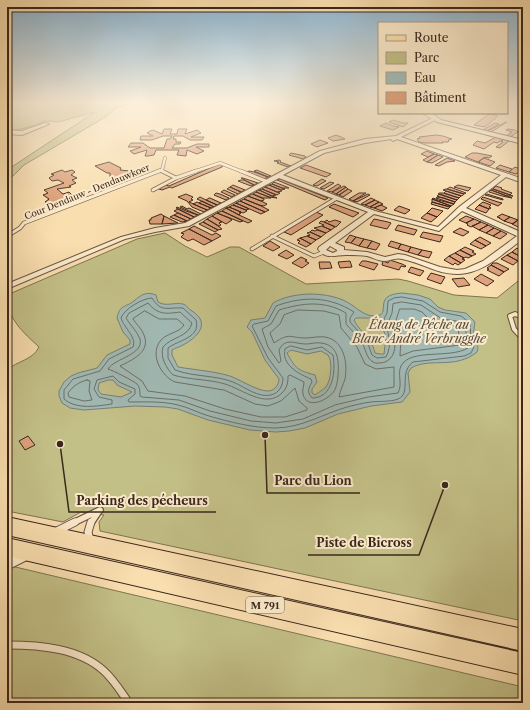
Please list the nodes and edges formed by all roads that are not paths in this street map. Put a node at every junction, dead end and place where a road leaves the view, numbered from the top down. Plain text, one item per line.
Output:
1 (401, 135) edge
2 (497, 135) edge
3 (397, 137) junction
4 (523, 142) edge
5 (165, 158) dead end
6 (160, 170) junction
7 (505, 175) junction
8 (279, 176) junction
9 (176, 178) junction
10 (523, 181) edge
11 (268, 182) junction
12 (152, 190) dead end
13 (337, 198) junction
14 (461, 208) junction
15 (373, 212) junction
16 (7, 236) edge
17 (272, 236) junction
18 (523, 236) edge
19 (329, 244) junction
20 (252, 249) dead end
21 (324, 252) junction
22 (340, 252) junction
23 (7, 287) edge
24 (523, 317) edge
25 (523, 339) edge
26 (7, 526) edge
27 (44, 534) junction
28 (94, 545) junction
29 (7, 546) edge
30 (35, 553) junction
31 (7, 564) edge
32 (523, 640) edge
33 (7, 645) edge
34 (523, 664) edge
35 (129, 703) edge

1 - 3 street
2 - 4 street
3 - 7 street
3 - 8 street
5 - 6 lane, Cour Dendauw - Dendauwkoer
6 - 9 lane
6 - 16 lane, Cour Dendauw - Dendauwkoer
7 - 10 street
7 - 14 street
8 - 11 street
8 - 13 street
9 - 11 lane
9 - 12 lane
11 - 23 street
13 - 15 street
13 - 17 lane
14 - 15 street
14 - 18 street
15 - 19 street
17 - 20 lane
17 - 21 lane
18 - 22 street
19 - 21 street
19 - 22 street
21 - 22 street
24 - 25 lane
26 - 27 main road, M 791
27 - 28 main road, M 791
27 - 28 lane
28 - 32 main road, M 791
29 - 30 main road, M 791
30 - 31 street
30 - 34 main road, M 791
33 - 35 lane

